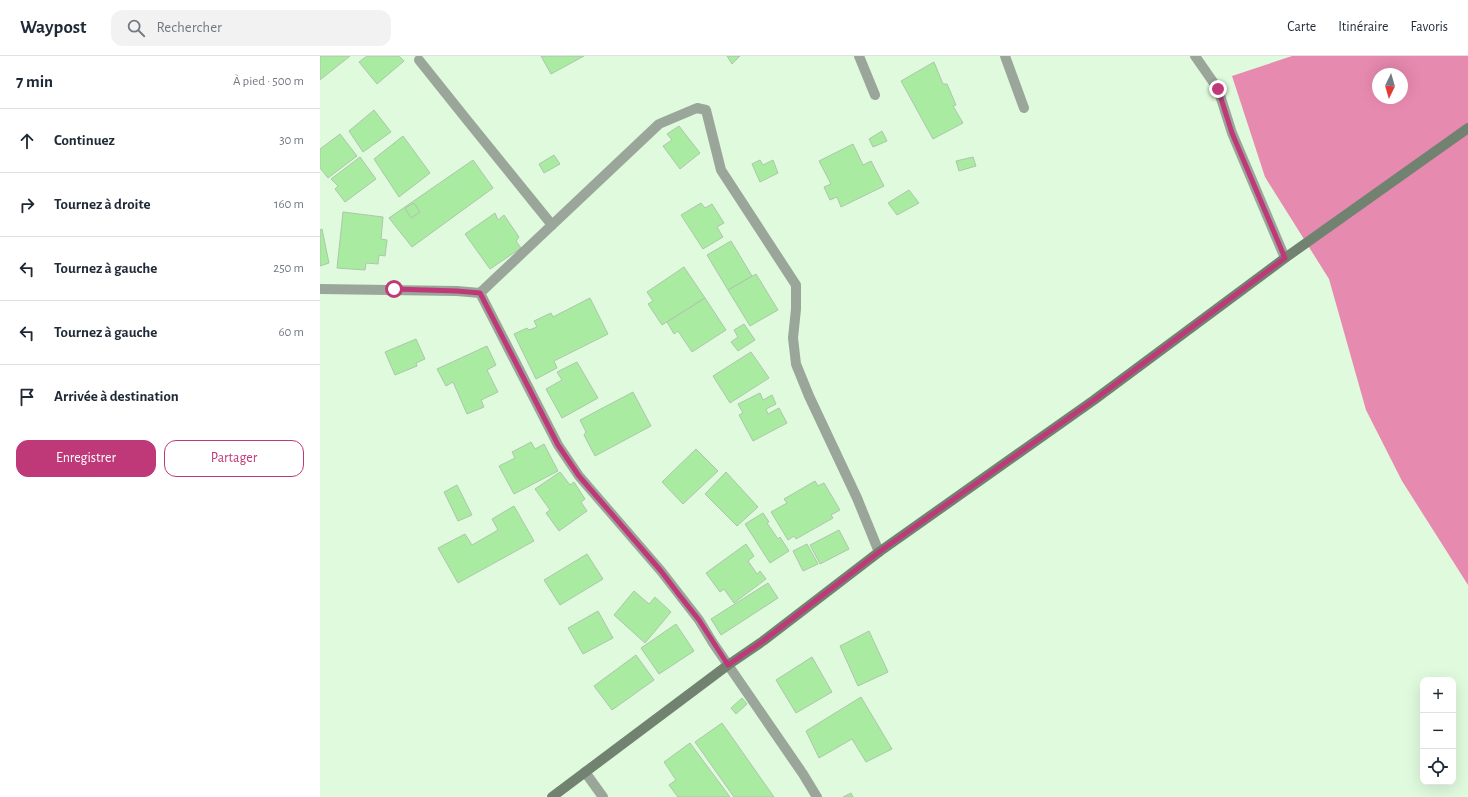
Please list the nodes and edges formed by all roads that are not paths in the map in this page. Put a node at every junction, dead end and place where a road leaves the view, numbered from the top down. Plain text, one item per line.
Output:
1 (859, 56) edge
2 (1005, 56) edge
3 (1195, 56) edge
4 (420, 57) edge
5 (875, 95) dead end
6 (1024, 108) dead end
7 (1468, 128) edge
8 (552, 225) junction
9 (1285, 258) junction
10 (320, 289) edge
11 (480, 293) junction
12 (879, 552) junction
13 (728, 665) junction
14 (585, 772) junction
15 (552, 797) edge
16 (603, 797) edge
17 (817, 797) edge

1 - 5 street
2 - 6 street
3 - 9 street
4 - 8 street
7 - 9 main road
8 - 11 street
8 - 12 street
9 - 12 main road
10 - 11 street
11 - 13 street
12 - 13 main road
13 - 14 main road
13 - 17 street
14 - 15 main road
14 - 16 street

